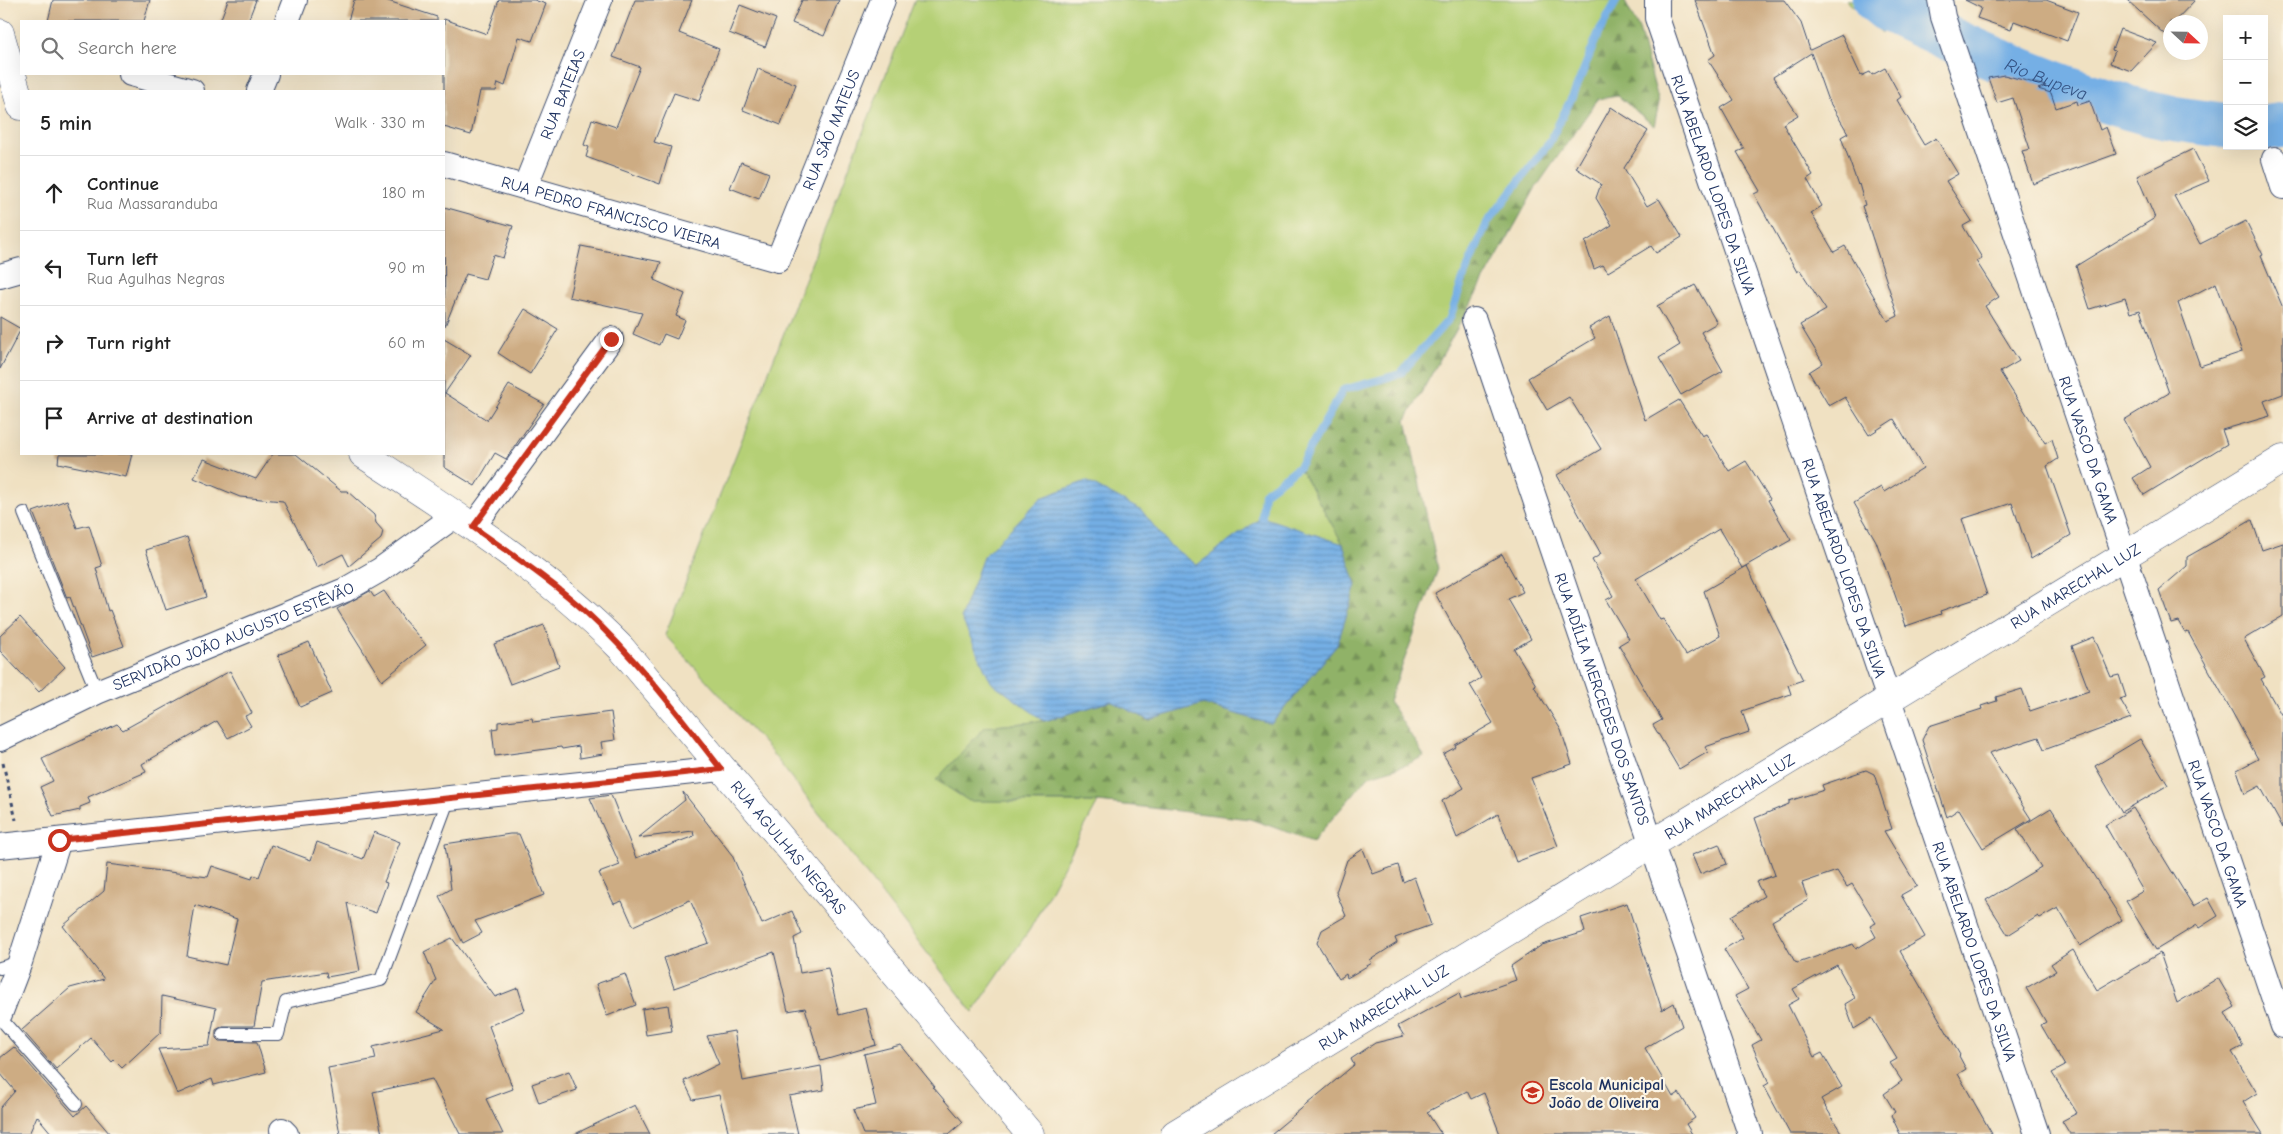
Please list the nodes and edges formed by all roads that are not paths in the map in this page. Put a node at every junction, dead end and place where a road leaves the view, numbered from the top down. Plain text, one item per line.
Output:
1 (295, 0) edge
2 (600, 0) edge
3 (883, 0) edge
4 (1657, 0) edge
5 (1942, 8) edge
6 (287, 20) edge
7 (7, 37) edge
8 (135, 75) edge
9 (266, 75) edge
10 (7, 78) edge
11 (188, 90) edge
12 (259, 90) edge
13 (20, 104) edge
14 (2274, 159) dead end
15 (445, 164) edge
16 (525, 187) junction
17 (2283, 187) edge
18 (778, 260) joint
19 (20, 270) edge
20 (0, 276) edge
21 (1474, 320) dead end
22 (611, 339) dead end
23 (365, 455) edge
24 (2283, 459) edge
25 (24, 513) dead end
26 (465, 521) junction
27 (2124, 555) junction
28 (97, 692) junction
29 (1888, 700) junction
30 (1, 749) edge
31 (721, 769) junction
32 (449, 798) junction
33 (59, 840) junction
34 (1651, 843) junction
35 (11, 845) edge
36 (10, 965) edge
37 (0, 1014) edge
38 (0, 1018) edge
39 (2283, 1026) edge
40 (223, 1034) dead end
41 (76, 1104) dead end
42 (1030, 1134) edge
43 (1175, 1134) edge
44 (1750, 1134) edge
45 (2037, 1134) edge

1 - 6 street
2 - 16 street, RUA BATEIAS
3 - 18 street, RUA SÃO MATEUS
4 - 29 street, RUA ABELARDO LOPES DA SILVA
5 - 27 street, RUA VASCO DA GAMA
7 - 10 main road
8 - 11 street
9 - 12 street
10 - 13 main road
14 - 17 street
15 - 16 street, RUA PEDRO FRANCISCO VIEIRA
16 - 18 street, RUA PEDRO FRANCISCO VIEIRA
19 - 20 street
21 - 34 street, RUA ADÍLIA MERCEDES DOS SANTOS
22 - 26 street, SERVIDÃO JOÃO AUGUSTO ESTÊVÃO
23 - 26 main road, RUA AGULHAS NEGRAS
24 - 27 main road, RUA MARECHAL LUZ
25 - 28 lane
26 - 28 street, SERVIDÃO JOÃO AUGUSTO ESTÊVÃO
26 - 31 main road, RUA AGULHAS NEGRAS
27 - 29 main road, RUA MARECHAL LUZ
27 - 39 street, RUA VASCO DA GAMA
28 - 30 street, SERVIDÃO JOÃO AUGUSTO ESTÊVÃO
29 - 34 main road, RUA MARECHAL LUZ
29 - 45 street, RUA ABELARDO LOPES DA SILVA
31 - 32 street
31 - 42 main road, RUA AGULHAS NEGRAS
32 - 33 street
32 - 40 lane
33 - 35 street
33 - 36 street
34 - 43 main road, RUA MARECHAL LUZ
34 - 44 street, RUA ADÍLIA MERCEDES DOS SANTOS
36 - 37 street
38 - 41 lane

